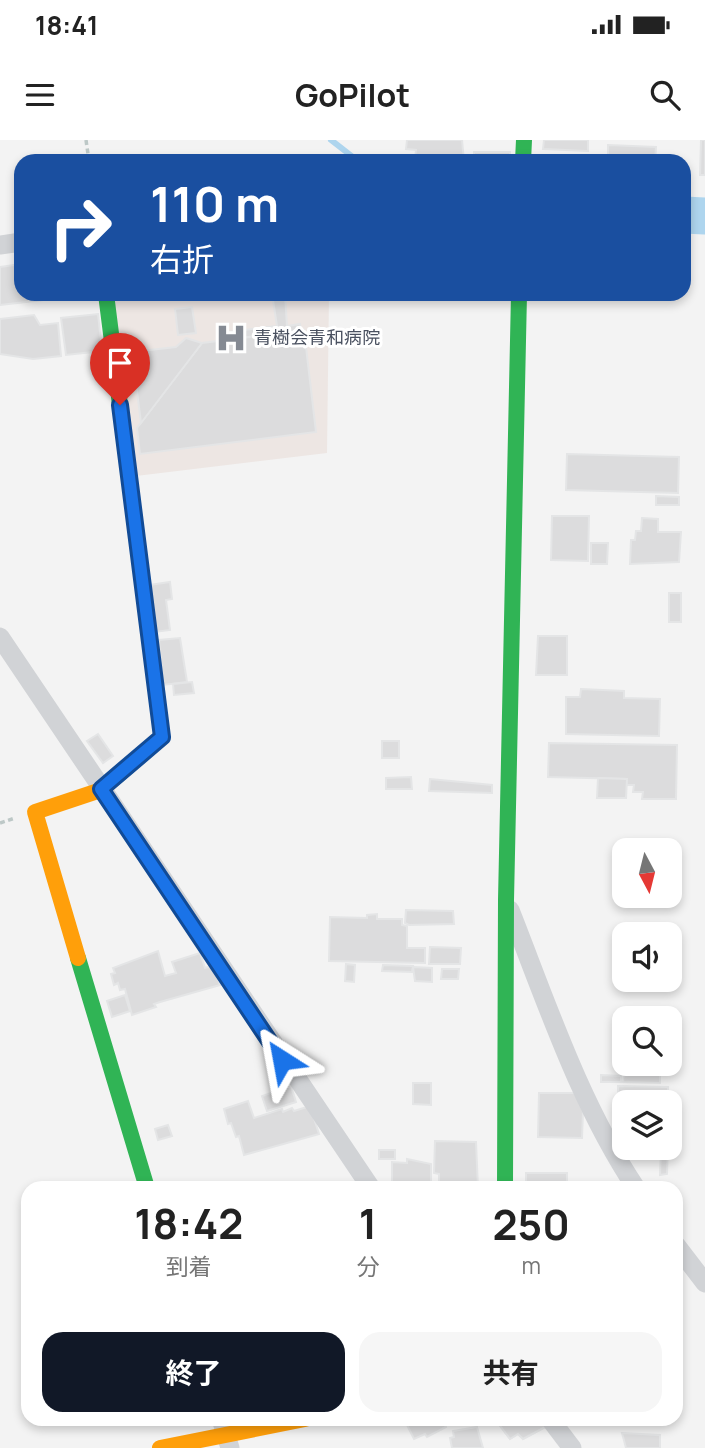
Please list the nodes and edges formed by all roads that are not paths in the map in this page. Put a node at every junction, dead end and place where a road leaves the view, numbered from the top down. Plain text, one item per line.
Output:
1 (107, 301) edge
2 (519, 301) edge
3 (0, 637) edge
4 (101, 789) junction
5 (506, 900) junction
6 (145, 1181) edge
7 (366, 1181) edge
8 (505, 1181) edge
9 (632, 1181) edge
10 (683, 1254) edge
11 (705, 1283) edge
12 (268, 1426) edge
13 (555, 1426) edge
14 (226, 1434) edge
15 (160, 1448) edge
16 (572, 1448) edge

1 - 4 street
2 - 5 street
3 - 4 street
4 - 6 street
4 - 7 street
5 - 8 street
5 - 9 street
10 - 11 street
12 - 14 street
13 - 16 street
14 - 15 street

